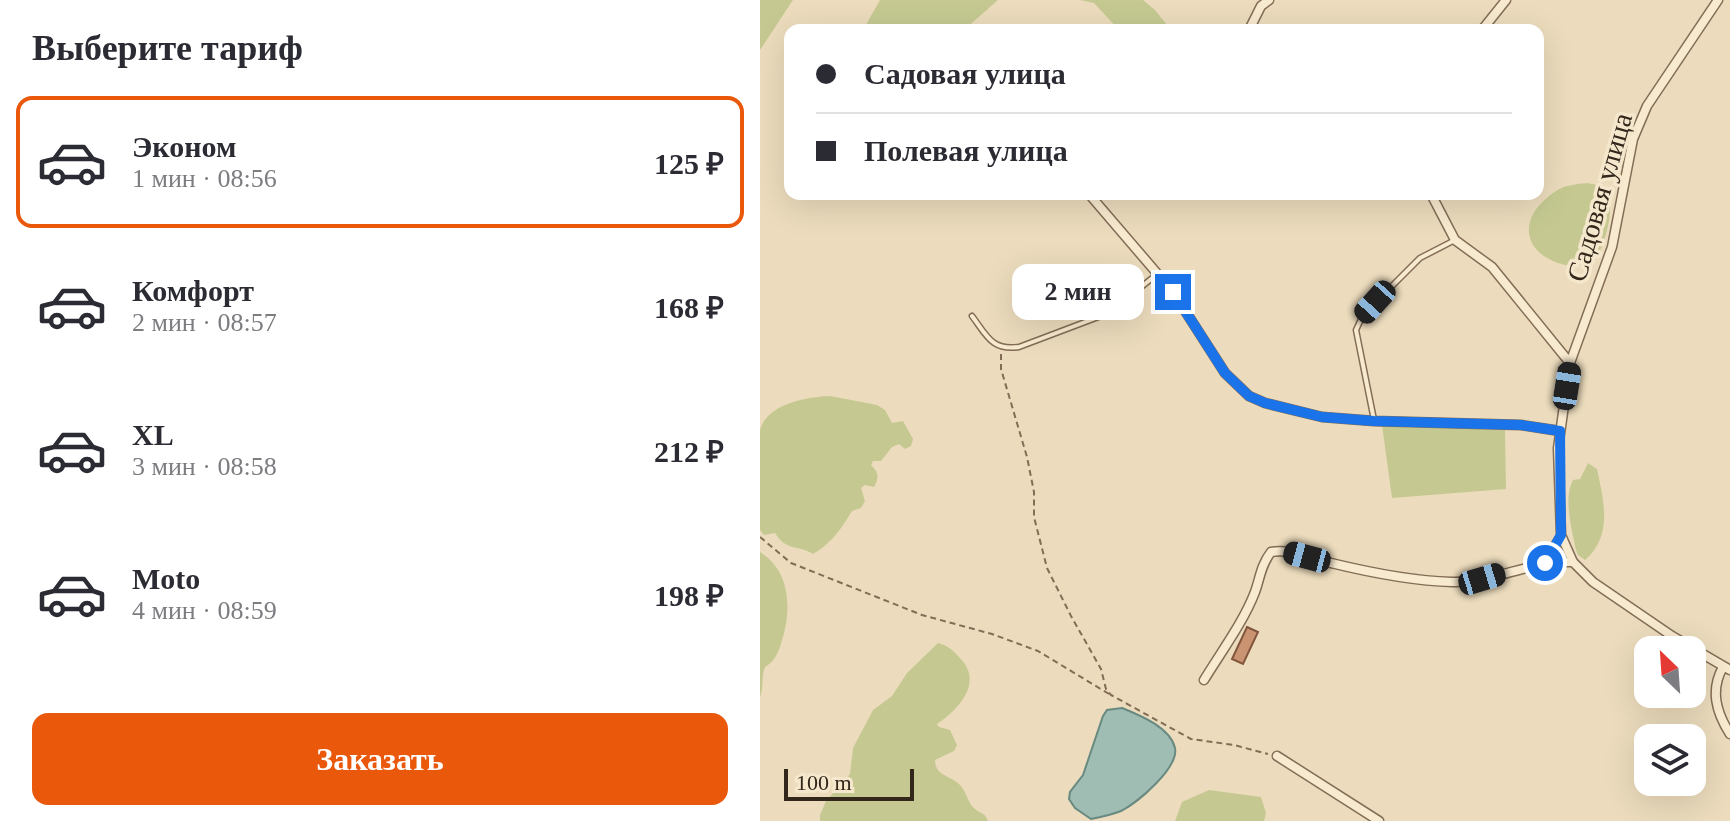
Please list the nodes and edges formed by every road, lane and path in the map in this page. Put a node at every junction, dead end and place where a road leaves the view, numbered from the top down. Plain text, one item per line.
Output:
1 (1269, 0) edge
2 (1506, 0) edge
3 (1718, 0) edge
4 (1252, 24) edge
5 (1487, 24) edge
6 (1094, 200) edge
7 (1434, 200) edge
8 (1455, 240) junction
9 (1157, 274) junction
10 (972, 316) dead end
11 (1004, 349) junction
12 (1570, 363) junction
13 (1374, 421) junction
14 (1560, 431) junction
15 (1561, 535) junction
16 (760, 537) edge
17 (1573, 562) junction
18 (1545, 563) junction
19 (1727, 668) edge
20 (1204, 680) dead end
21 (1111, 695) junction
22 (1730, 734) edge
23 (1277, 756) joint
24 (1379, 821) edge

1 - 4 street
2 - 5 street
3 - 12 street, Садовая улица
6 - 9 street
7 - 8 street
8 - 12 street
8 - 13 lane
9 - 11 lane
9 - 13 street
10 - 11 lane
11 - 21 path
12 - 14 street, Садовая улица
13 - 14 street
14 - 15 street, Садовая улица
15 - 17 street, Садовая улица
15 - 18 street
16 - 21 path
17 - 18 street
17 - 19 street
18 - 20 street
19 - 22 street
21 - 23 path
23 - 24 street

